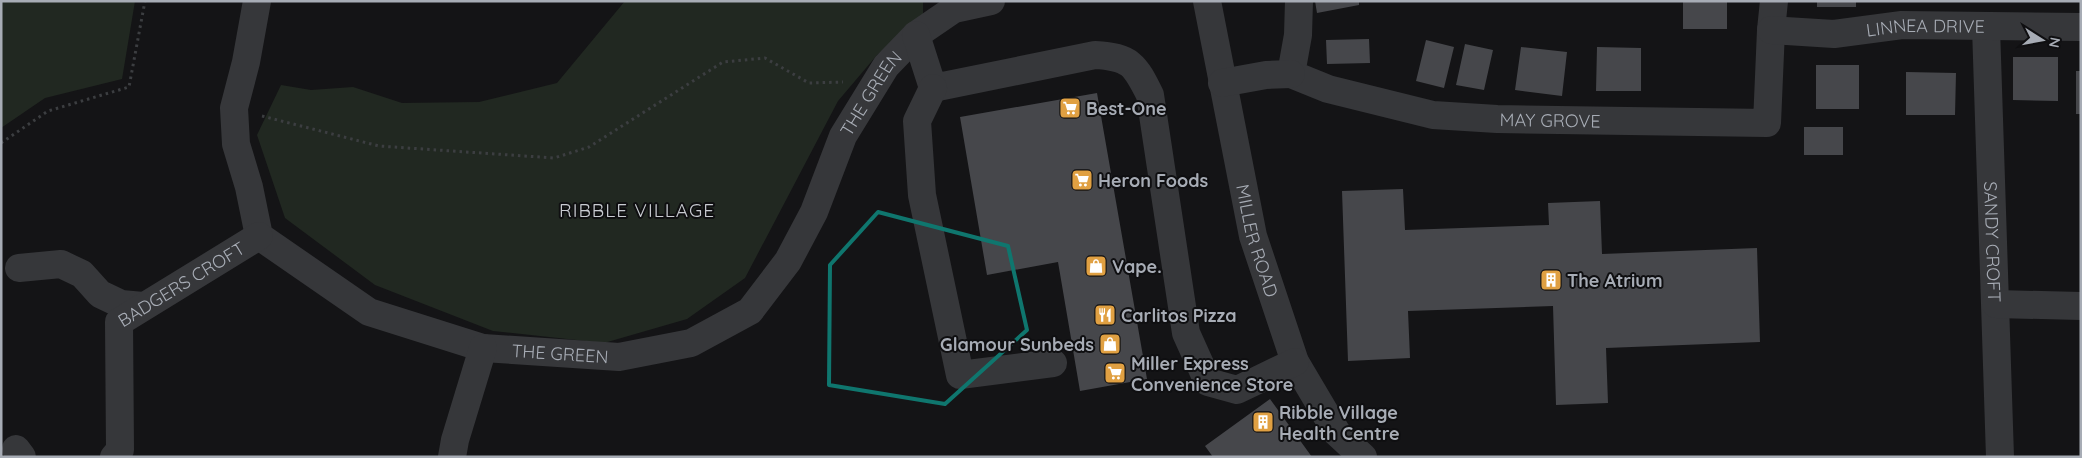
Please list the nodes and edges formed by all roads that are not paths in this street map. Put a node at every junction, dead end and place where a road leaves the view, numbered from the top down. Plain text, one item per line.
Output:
1 (257, 1) edge
2 (991, 1) edge
3 (1207, 1) edge
4 (1298, 1) edge
5 (1774, 1) edge
6 (952, 5) edge
7 (1986, 27) junction
8 (2081, 27) edge
9 (1771, 30) junction
10 (916, 35) junction
11 (1291, 74) junction
12 (1222, 83) junction
13 (933, 88) junction
14 (259, 236) junction
15 (19, 268) dead end
16 (1996, 304) junction
17 (144, 306) junction
18 (2081, 306) edge
19 (483, 348) junction
20 (1295, 362) junction
21 (1053, 363) dead end
22 (114, 457) edge
23 (452, 457) edge
24 (1363, 457) edge
25 (2000, 457) edge

1 - 14 street
2 - 6 street, THE GREEN
3 - 12 street, MILLER ROAD
4 - 11 street
5 - 9 street, MAY GROVE
6 - 10 street, THE GREEN
7 - 8 street, LINNEA DRIVE
7 - 9 street, LINNEA DRIVE
7 - 16 street, SANDY CROFT
9 - 11 street, MAY GROVE
10 - 13 street
10 - 19 street, THE GREEN
11 - 12 street
12 - 20 street, MILLER ROAD
13 - 20 street
13 - 21 street
14 - 17 street, BADGERS CROFT
14 - 19 street, THE GREEN
15 - 17 street
16 - 18 street
16 - 25 street, SANDY CROFT
17 - 22 street, BADGERS CROFT
19 - 23 street
20 - 24 street, MILLER ROAD

